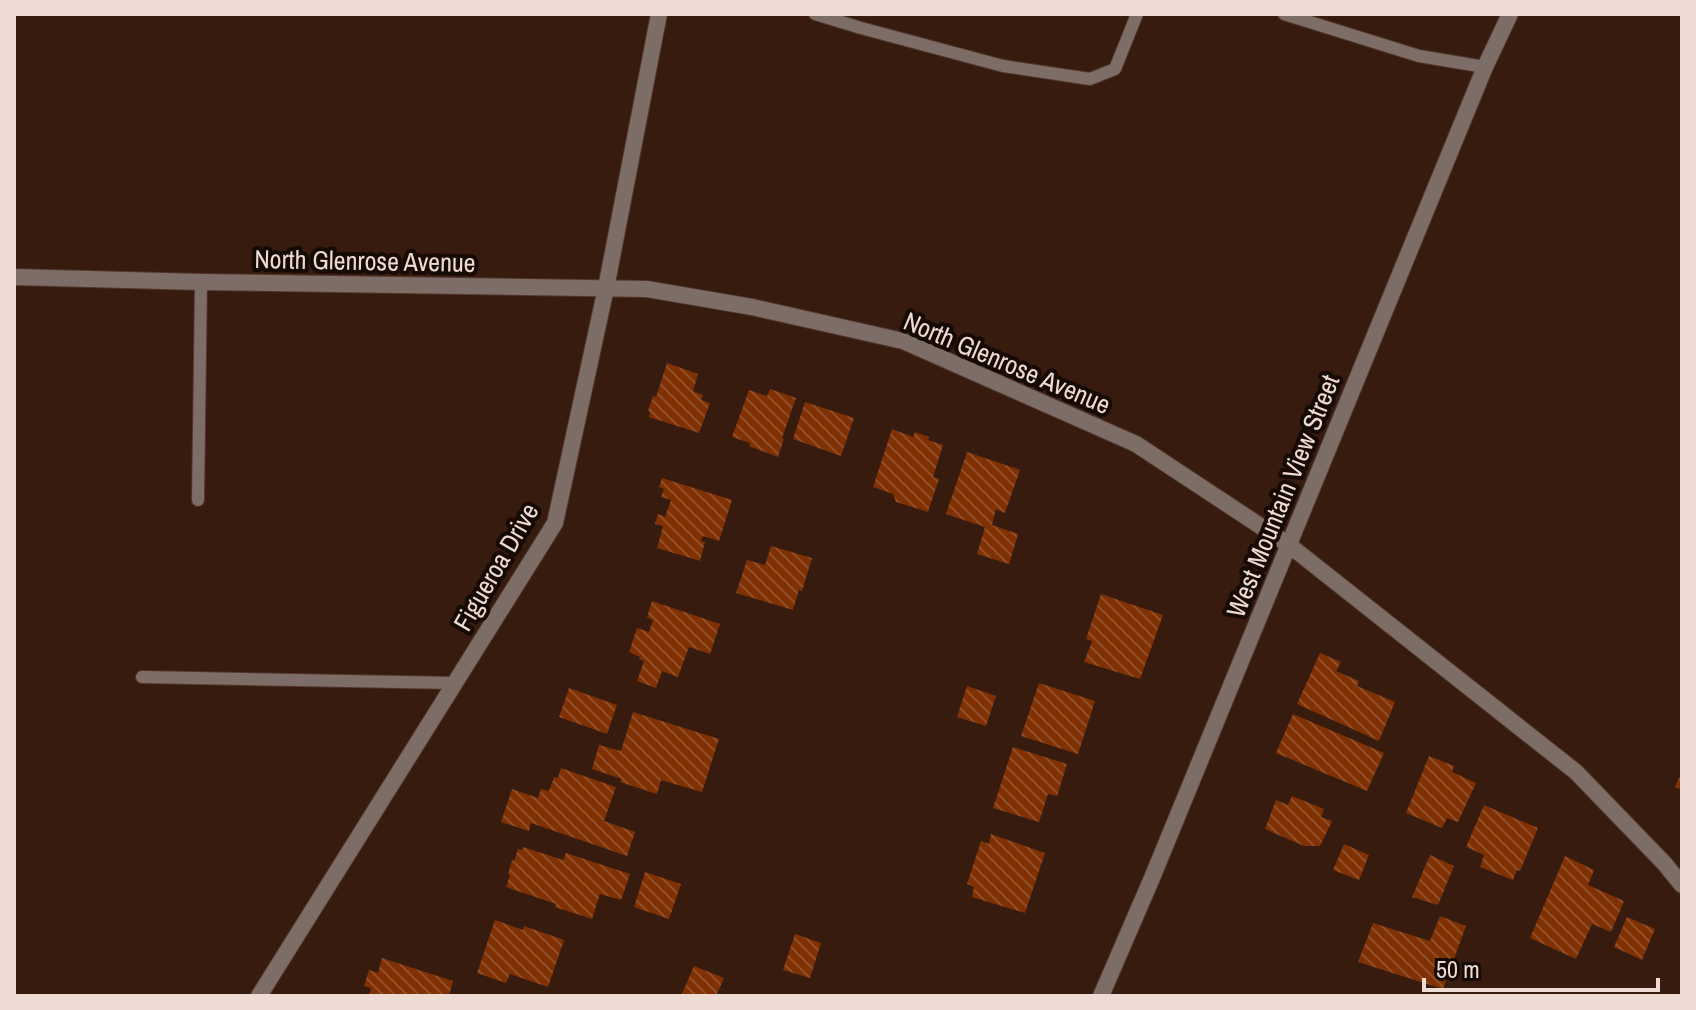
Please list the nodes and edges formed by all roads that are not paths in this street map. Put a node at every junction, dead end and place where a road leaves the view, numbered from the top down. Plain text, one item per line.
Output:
1 (659, 14) edge
2 (815, 14) edge
3 (1137, 14) edge
4 (1284, 14) edge
5 (1510, 14) edge
6 (1485, 67) junction
7 (14, 277) edge
8 (201, 282) junction
9 (606, 288) junction
10 (198, 500) dead end
11 (1289, 545) junction
12 (142, 677) dead end
13 (454, 683) junction
14 (1682, 885) edge
15 (259, 996) edge
16 (1101, 996) edge

1 - 9 street, Figueroa Drive
2 - 3 lane
4 - 6 lane
5 - 6 street, West Mountain View Street
6 - 11 street, West Mountain View Street
7 - 8 street, North Glenrose Avenue
8 - 9 street, North Glenrose Avenue
8 - 10 lane
9 - 11 street, North Glenrose Avenue
9 - 13 street, Figueroa Drive
11 - 14 street, North Glenrose Avenue
11 - 16 street, West Mountain View Street
12 - 13 lane
13 - 15 street, Figueroa Drive

